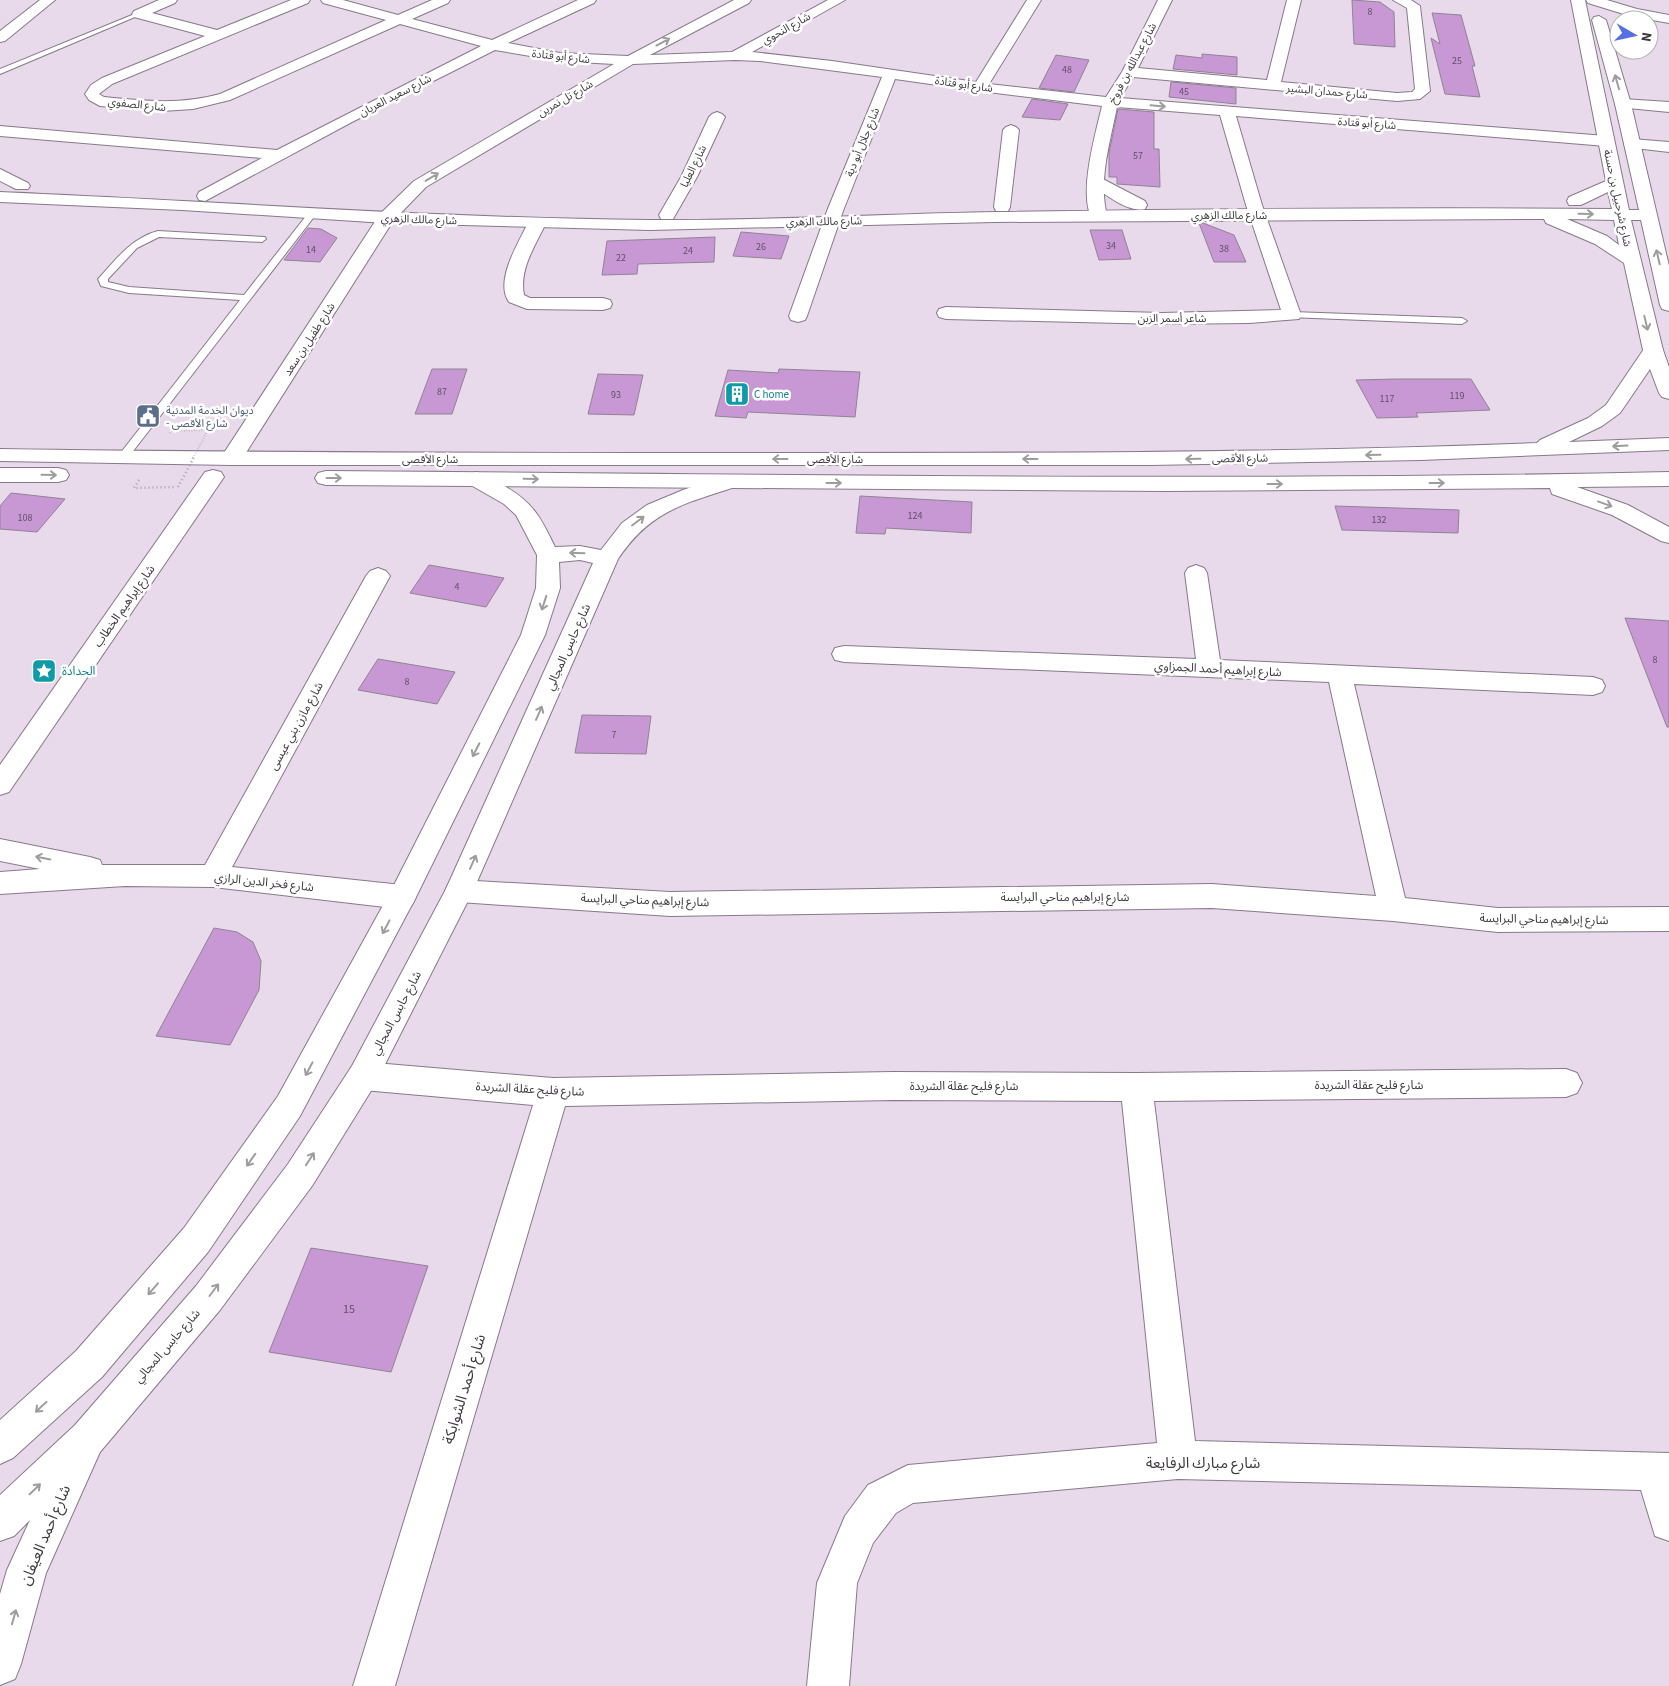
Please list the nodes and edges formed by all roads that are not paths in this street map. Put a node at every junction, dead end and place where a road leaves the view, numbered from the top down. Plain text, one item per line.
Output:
1 (48, 0) edge
2 (170, 0) edge
3 (303, 0) edge
4 (328, 0) edge
5 (443, 0) edge
6 (588, 0) edge
7 (744, 0) edge
8 (838, 0) edge
9 (1034, 0) edge
10 (1165, 0) edge
11 (1294, 0) edge
12 (1400, 0) edge
13 (1578, 0) edge
14 (1593, 0) edge
15 (139, 14) junction
16 (399, 20) junction
17 (1669, 20) edge
18 (219, 35) junction
19 (0, 38) edge
20 (493, 45) junction
21 (735, 56) junction
22 (630, 60) junction
23 (0, 72) edge
24 (1129, 72) junction
25 (890, 74) junction
26 (1273, 86) junction
27 (980, 87) junction
28 (1110, 102) junction
29 (1623, 104) junction
30 (1669, 107) edge
31 (1227, 112) junction
32 (717, 117) dead end
33 (1011, 130) dead end
34 (0, 131) edge
35 (1606, 141) junction
36 (1632, 144) junction
37 (1669, 147) edge
38 (279, 155) junction
39 (0, 174) edge
40 (1095, 180) junction
41 (1616, 183) junction
42 (22, 186) junction
43 (1, 194) edge
44 (205, 196) junction
45 (1575, 201) junction
46 (1139, 205) junction
47 (1002, 207) junction
48 (1620, 207) junction
49 (1646, 208) junction
50 (1098, 210) junction
51 (1255, 210) junction
52 (390, 213) junction
53 (1534, 213) junction
54 (313, 214) junction
55 (667, 215) junction
56 (833, 216) junction
57 (537, 223) junction
58 (262, 238) dead end
59 (1632, 261) junction
60 (1666, 282) edge
61 (248, 298) junction
62 (603, 304) dead end
63 (1669, 305) edge
64 (946, 313) dead end
65 (1292, 315) junction
66 (798, 316) dead end
67 (1462, 321) dead end
68 (1653, 350) junction
69 (1669, 393) edge
70 (1669, 444) edge
71 (1531, 450) junction
72 (122, 457) junction
73 (231, 459) junction
74 (2, 472) edge
75 (213, 477) junction
76 (477, 479) junction
77 (1669, 479) edge
78 (727, 482) junction
79 (1542, 483) junction
80 (1669, 536) edge
81 (548, 555) junction
82 (607, 558) junction
83 (1196, 573) dead end
84 (378, 576) dead end
85 (844, 654) dead end
86 (1209, 668) junction
87 (1340, 675) junction
88 (1593, 686) dead end
89 (0, 785) edge
90 (3, 856) edge
91 (125, 875) junction
92 (213, 876) junction
93 (0, 883) edge
94 (460, 891) junction
95 (402, 897) junction
96 (1393, 909) junction
97 (1669, 918) edge
98 (363, 1076) junction
99 (1566, 1083) dead end
100 (1136, 1087) junction
101 (553, 1092) junction
102 (88, 1438) junction
103 (0, 1446) edge
104 (1178, 1460) junction
105 (1663, 1472) edge
106 (0, 1522) edge
107 (1669, 1522) edge
108 (0, 1664) edge
109 (374, 1686) edge
110 (828, 1686) edge

1 - 19 street
2 - 15 street
3 - 18 street, شارع الصفوي
4 - 16 street, شارع أبو قتادة
5 - 16 street
6 - 20 street, شارع سعيد العريان
22 -> 7 street, شارع تل نمرين
8 - 21 street, شارع النحوي
9 - 27 street
10 - 24 street, شارع عبدالله بن فروخ
11 - 26 street
12 - 26 street, شارع حمدان البشير
13 - 35 street, شارع شرحبيل بن حسنة
14 - 17 street
29 -> 14 street, شارع شرحبيل بن حسنة
15 - 18 street
15 - 23 lane
16 - 18 street, شارع الصفوي
16 - 20 street, شارع أبو قتادة
20 - 22 street, شارع أبو قتادة
20 - 38 street, شارع سعيد العريان
21 - 22 street, شارع أبو قتادة
21 - 25 street, شارع أبو قتادة
52 -> 22 street, شارع تل نمرين
24 - 26 street, شارع حمدان البشير
24 - 28 street, شارع عبدالله بن فروخ
25 - 27 street, شارع أبو قتادة
25 - 56 street, شارع جلال أبو دية
27 - 28 street, شارع أبو قتادة
28 -> 31 street, شارع أبو قتادة
28 - 40 street, شارع عبدالله بن فروخ
29 - 30 street
29 - 36 street, شارع شرحبيل بن حسنة
31 - 35 street, شارع أبو قتادة
31 - 51 street
32 - 55 street, شارع العليا
33 - 47 street
34 - 38 street
35 - 41 street, شارع شرحبيل بن حسنة
36 - 37 street
36 - 49 street, شارع شرحبيل بن حسنة
38 - 44 street, شارع سعيد العريان
39 - 42 street
40 - 46 street
40 - 50 street, شارع عبدالله بن فروخ
41 - 45 street
41 - 48 street, شارع شرحبيل بن حسنة
42 - 43 street, شارع مالك الزهري
42 - 44 street, شارع مالك الزهري
43 - 54 street, شارع مالك الزهري
44 - 52 street, شارع مالك الزهري
45 - 48 street, شارع مالك الزهري
45 - 51 street, شارع مالك الزهري
46 - 50 street, شارع مالك الزهري
46 - 51 street, شارع مالك الزهري
47 - 50 street, شارع مالك الزهري
47 - 56 street, شارع مالك الزهري
48 - 49 street, شارع مالك الزهري
53 -> 48 street, شارع مالك الزهري
48 - 59 street, شارع شرحبيل بن حسنة
60 -> 49 street, شارع شرحبيل بن حسنة
50 - 51 street, شارع مالك الزهري
50 - 56 street, شارع مالك الزهري
51 - 53 street, شارع مالك الزهري
51 - 65 street
52 - 54 street, شارع مالك الزهري
52 - 55 street, شارع مالك الزهري
52 - 57 street, شارع مالك الزهري
52 - 73 street, شارع طفيل بن سعد
53 - 59 street
54 - 61 lane
55 - 56 street, شارع مالك الزهري
56 - 57 street, شارع مالك الزهري
56 - 66 street, شارع جلال أبو دية
57 - 62 street
58 - 61 lane
59 -> 68 street, شارع شرحبيل بن حسنة
60 - 63 street, شارع شرحبيل بن حسنة
61 - 72 lane
64 - 65 street, شاعر أسمر الزبن
65 - 67 lane
68 - 69 street, شارع شرحبيل بن حسنة
68 - 71 street
70 -> 71 street, شارع الأقصى
71 -> 73 street, شارع الأقصى
72 - 73 street, شارع الأقصى
72 - 74 street, شارع الأقصى
74 -> 75 street, شارع الأقصى
75 -> 76 street, شارع الأقصى
75 - 89 street, شارع إبراهيم الخطاب
76 -> 78 street, شارع الأقصى
76 - 81 street
77 - 79 street, شارع الأقصى
78 -> 79 street, شارع الأقصى
82 -> 78 street, شارع حابس المجالي
79 -> 80 street
82 -> 81 street
81 -> 95 street
94 -> 82 street, شارع حابس المجالي
83 - 86 street
84 - 92 street, شارع مازن بني عيسى
85 - 86 street, شارع إبراهيم أحمد الجمزاوي
86 - 87 street, شارع إبراهيم أحمد الجمزاوي
87 - 88 street, شارع إبراهيم أحمد الجمزاوي
87 - 96 street
91 -> 90 street, شارع فخر الدين الرازي
91 - 92 street, شارع فخر الدين الرازي
91 - 93 street, شارع فخر الدين الرازي
92 - 95 street, شارع فخر الدين الرازي
94 - 96 street, شارع إبراهيم مناحي البرايسة
94 - 98 street, شارع حابس المجالي
95 -> 103 street
96 - 97 street, شارع إبراهيم مناحي البرايسة
98 - 101 street, شارع فليح عقلة الشريدة
102 -> 98 street, شارع حابس المجالي
99 - 100 street, شارع فليح عقلة الشريدة
100 - 101 street, شارع فليح عقلة الشريدة
100 - 104 street
101 - 109 street, شارع أحمد الشوابكة
106 -> 102 street, شارع حابس المجالي
108 -> 102 street, شارع أحمد العيفان
104 - 105 street, شارع مبارك الرفايعة
104 - 110 street, شارع مبارك الرفايعة
105 - 107 street

